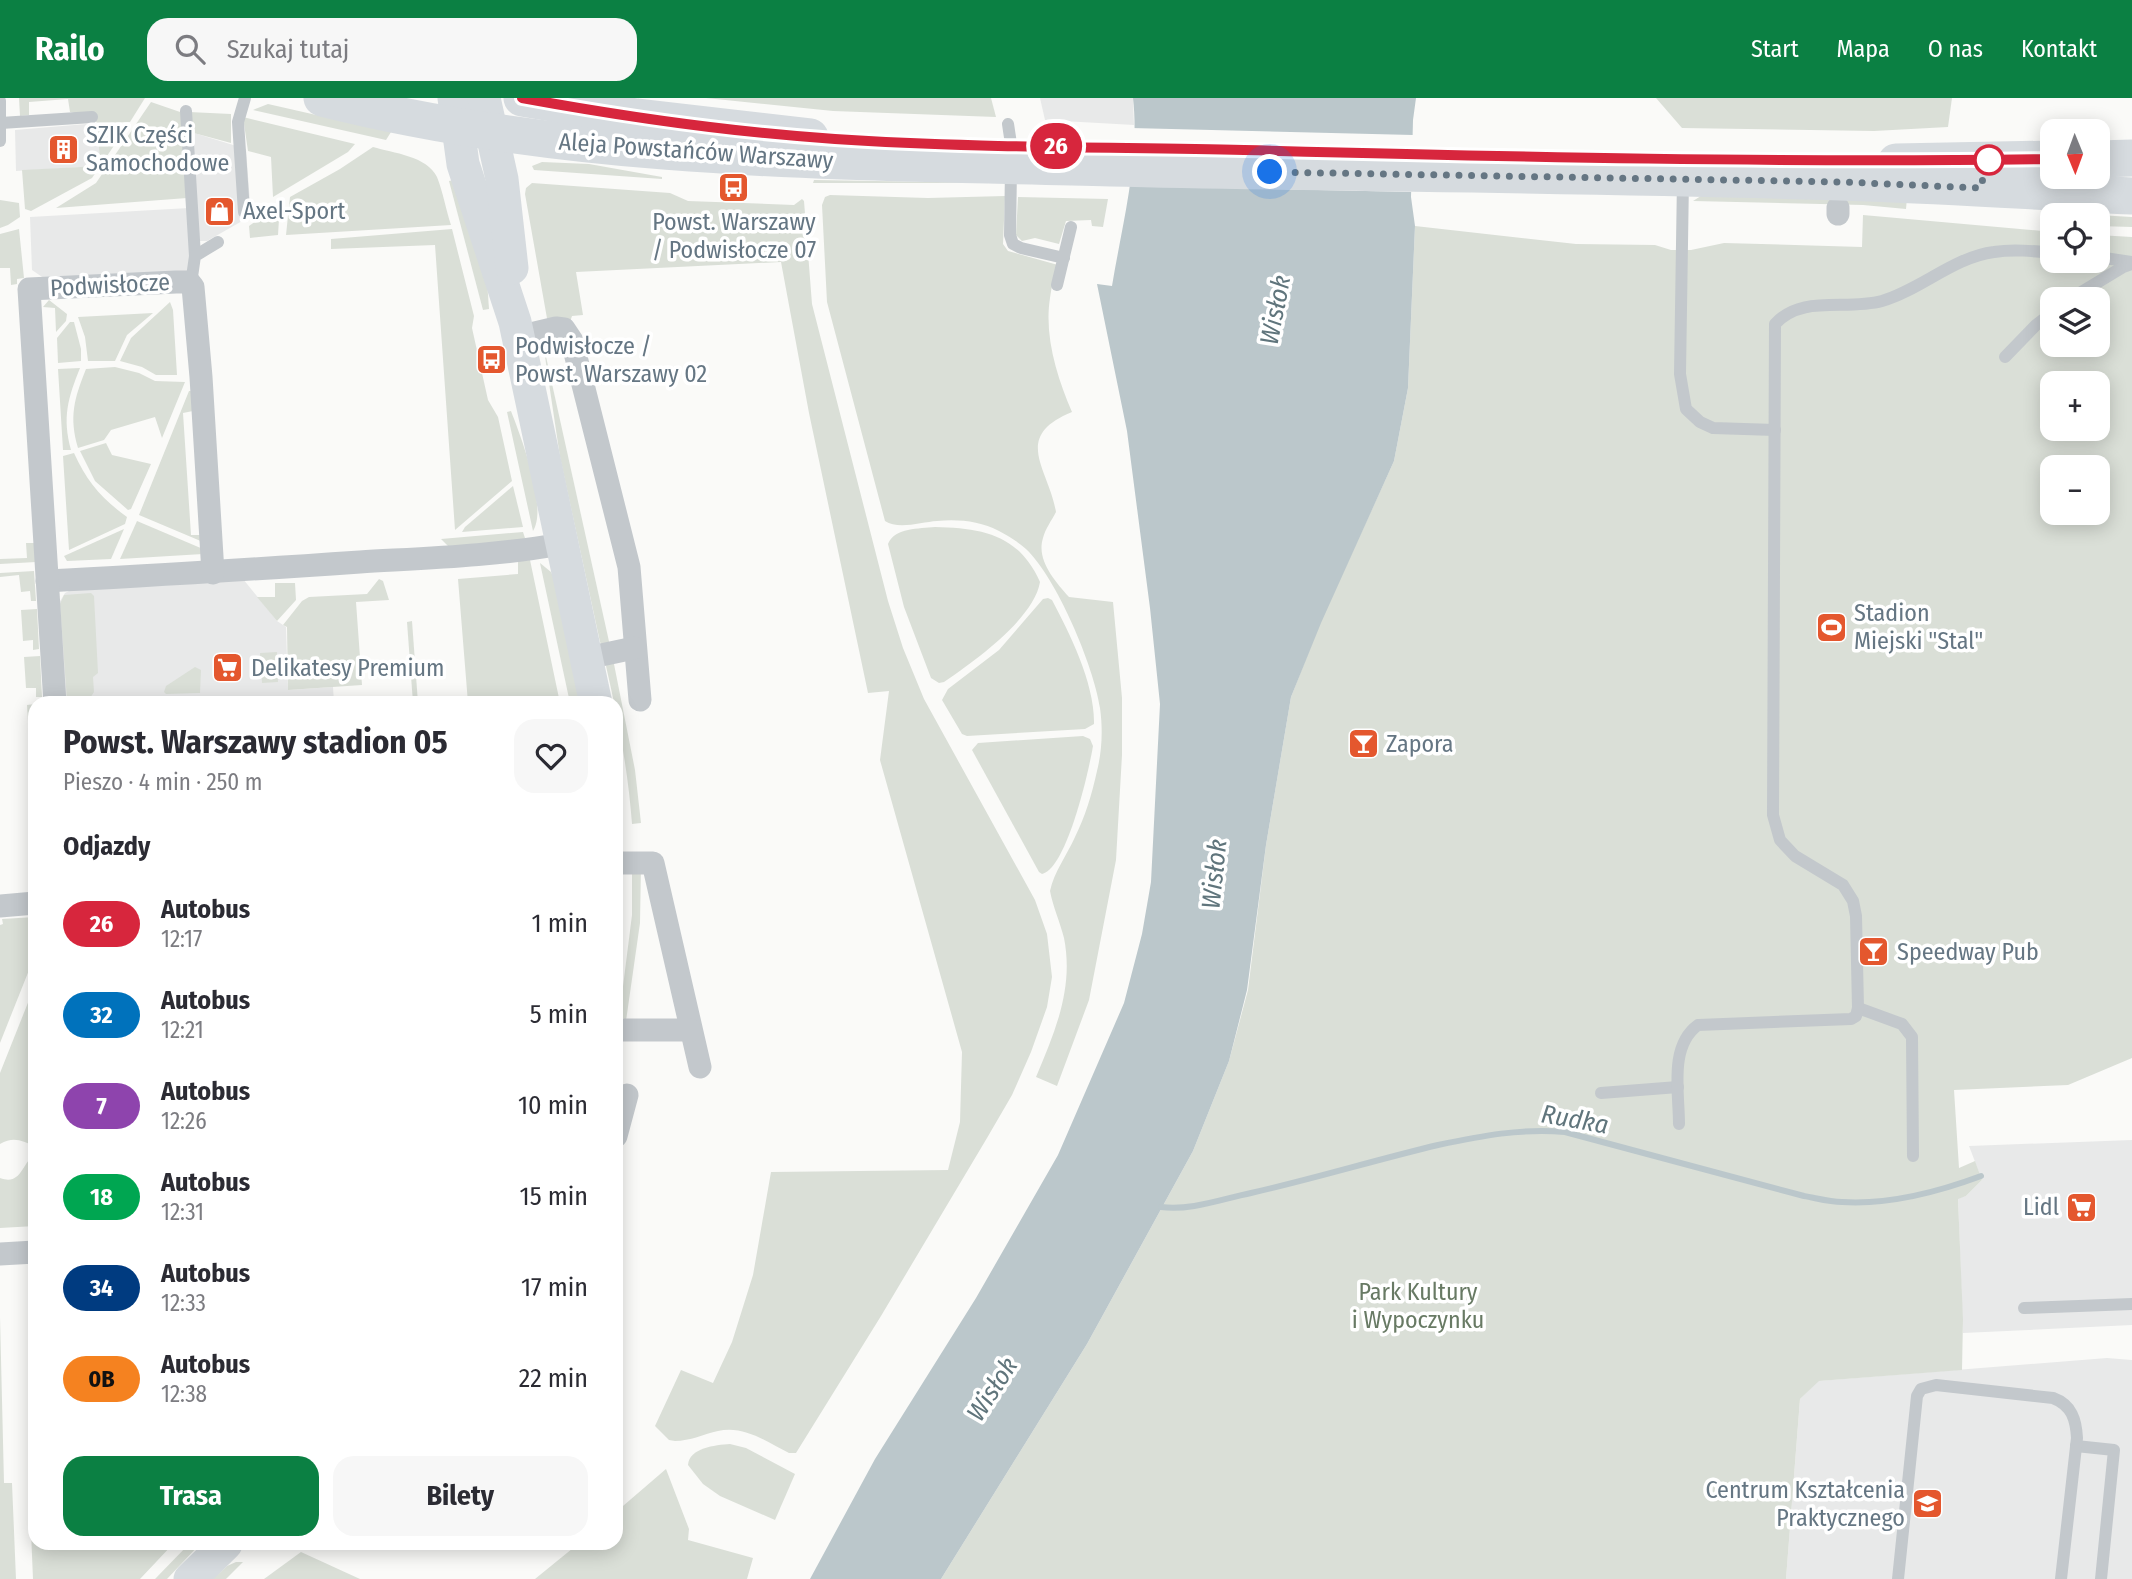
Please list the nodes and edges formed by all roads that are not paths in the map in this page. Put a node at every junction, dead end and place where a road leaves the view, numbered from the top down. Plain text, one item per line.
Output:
1 (245, 98) edge
2 (322, 98) edge
3 (522, 98) edge
4 (0, 101) edge
5 (186, 110) dead end
6 (472, 113) edge
7 (92, 117) dead end
8 (1, 123) edge
9 (0, 141) edge
10 (1010, 145) junction
11 (2132, 158) edge
12 (2040, 159) edge
13 (2110, 159) edge
14 (1414, 164) junction
15 (1683, 179) junction
16 (2132, 196) edge
17 (244, 212) dead end
18 (1071, 227) dead end
19 (218, 242) dead end
20 (2040, 252) edge
21 (195, 256) junction
22 (1064, 258) junction
23 (2110, 259) edge
24 (2132, 263) edge
25 (191, 284) junction
26 (1057, 285) dead end
27 (2090, 287) edge
28 (2040, 322) edge
29 (517, 330) junction
30 (2006, 357) dead end
31 (1775, 430) junction
32 (561, 544) junction
33 (213, 573) junction
34 (47, 581) junction
35 (634, 648) junction
36 (587, 658) junction
37 (54, 696) edge
38 (594, 696) edge
39 (640, 699) dead end
40 (623, 863) edge
41 (28, 904) edge
42 (0, 906) edge
43 (1858, 1009) junction
44 (623, 1030) edge
45 (690, 1030) junction
46 (699, 1067) dead end
47 (1678, 1087) junction
48 (1601, 1093) dead end
49 (627, 1095) dead end
50 (623, 1110) edge
51 (1679, 1124) dead end
52 (1913, 1156) dead end
53 (28, 1252) edge
54 (0, 1254) edge
55 (2132, 1304) edge
56 (2024, 1308) dead end
57 (2076, 1446) junction
58 (220, 1550) edge
59 (190, 1579) edge
60 (1898, 1579) edge
61 (2061, 1579) edge
62 (2101, 1579) edge

1 - 17 lane
2 - 6 main road, Aleja Powstańców Warszawy
3 - 10 main road, Aleja Powstańców Warszawy
4 - 8 lane
5 - 21 lane
6 - 10 main road, Aleja Powstańców Warszawy
6 - 29 street
7 - 8 lane
8 - 9 lane
10 - 14 main road, Aleja Powstańców Warszawy
10 - 22 lane
11 - 13 main road
12 - 14 main road
14 - 15 main road
15 - 16 main road
15 - 31 lane
18 - 22 lane
19 - 21 lane
20 - 31 lane
21 - 25 lane
22 - 26 lane
23 - 24 lane
24 - 27 lane
25 - 33 street, Podwisłocze
25 - 34 street, Podwisłocze
28 - 30 lane
29 - 32 street
29 - 35 street
31 - 43 lane
32 - 33 street
32 - 36 street
33 - 34 street
34 - 37 street, Podwisłocze
35 - 36 street
35 - 39 street
36 - 38 street
40 - 45 street
41 - 42 street
43 - 47 lane
43 - 52 lane
44 - 45 street
45 - 46 street
47 - 48 lane
47 - 51 lane
49 - 50 street
53 - 54 street
55 - 56 lane
57 - 60 lane
57 - 61 lane
57 - 62 lane
58 - 59 street

